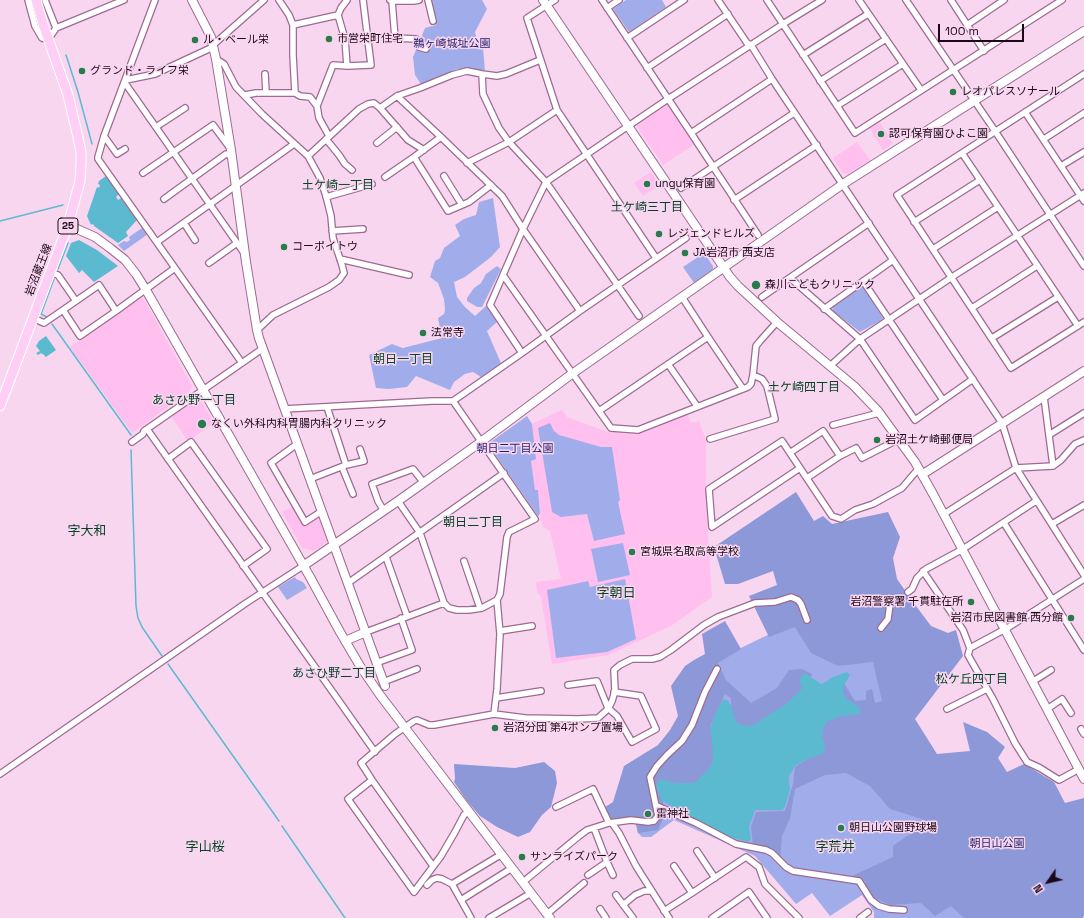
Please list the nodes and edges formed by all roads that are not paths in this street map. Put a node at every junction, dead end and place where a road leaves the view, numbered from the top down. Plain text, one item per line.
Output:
1 (28, 0) edge
2 (36, 0) edge
3 (45, 0) edge
4 (124, 0) edge
5 (155, 0) edge
6 (193, 0) edge
7 (264, 0) edge
8 (279, 0) edge
9 (347, 0) edge
10 (363, 0) edge
11 (391, 0) edge
12 (419, 0) edge
13 (428, 0) edge
14 (555, 0) edge
15 (602, 0) edge
16 (619, 0) edge
17 (684, 0) edge
18 (718, 0) edge
19 (767, 0) edge
20 (822, 0) edge
21 (859, 0) edge
22 (906, 0) edge
23 (952, 0) edge
24 (1004, 0) edge
25 (1061, 0) edge
26 (545, 3) edge
27 (607, 8) junction
28 (728, 14) junction
29 (868, 14) junction
30 (338, 15) junction
31 (433, 21) dead end
32 (293, 24) junction
33 (783, 24) junction
34 (967, 24) junction
35 (56, 28) junction
36 (1084, 31) edge
37 (627, 38) junction
38 (886, 39) junction
39 (48, 40) junction
40 (750, 45) junction
41 (213, 46) junction
42 (426, 49) dead end
43 (984, 51) junction
44 (803, 55) junction
45 (216, 59) junction
46 (540, 60) junction
47 (904, 64) junction
48 (347, 66) junction
49 (647, 68) junction
50 (954, 70) junction
51 (265, 74) dead end
52 (482, 74) junction
53 (1084, 74) edge
54 (772, 79) junction
55 (820, 81) junction
56 (125, 82) junction
57 (921, 90) junction
58 (266, 93) junction
59 (296, 93) junction
60 (245, 95) junction
61 (397, 96) junction
62 (668, 99) junction
63 (974, 100) junction
64 (318, 106) junction
65 (837, 106) junction
66 (185, 108) dead end
67 (380, 108) junction
68 (557, 110) junction
69 (1025, 112) junction
70 (794, 113) junction
71 (1084, 113) edge
72 (156, 127) junction
73 (397, 127) junction
74 (628, 127) junction
75 (995, 131) junction
76 (691, 133) junction
77 (104, 136) junction
78 (328, 137) junction
79 (441, 137) junction
80 (1044, 139) junction
81 (509, 142) junction
82 (377, 143) dead end
83 (294, 144) junction
84 (817, 145) junction
85 (125, 149) dead end
86 (424, 150) junction
87 (174, 152) junction
88 (1084, 152) edge
89 (232, 153) junction
90 (962, 153) junction
91 (587, 154) junction
92 (308, 156) junction
93 (414, 157) junction
94 (467, 162) junction
95 (713, 166) junction
96 (1062, 166) junction
97 (352, 170) dead end
98 (143, 173) dead end
99 (444, 176) dead end
100 (384, 177) dead end
101 (192, 178) junction
102 (980, 180) junction
103 (546, 182) junction
104 (372, 184) dead end
105 (843, 184) junction
106 (491, 185) junction
107 (237, 186) junction
108 (681, 188) dead end
109 (1082, 194) edge
110 (326, 197) junction
111 (164, 199) dead end
112 (734, 200) junction
113 (1084, 201) edge
114 (210, 204) junction
115 (462, 205) junction
116 (998, 207) junction
117 (1050, 215) junction
118 (914, 222) junction
119 (184, 223) junction
120 (869, 223) junction
121 (68, 226) junction
122 (363, 229) dead end
123 (523, 229) junction
124 (332, 231) junction
125 (758, 235) dead end
126 (1018, 236) junction
127 (686, 238) dead end
128 (195, 240) dead end
129 (157, 242) junction
130 (237, 243) junction
131 (933, 249) junction
132 (246, 255) junction
133 (656, 258) junction
134 (340, 259) junction
135 (893, 260) junction
136 (209, 263) dead end
137 (1037, 266) junction
138 (1084, 266) edge
139 (175, 268) junction
140 (723, 268) junction
141 (50, 272) junction
142 (409, 275) dead end
143 (503, 275) junction
144 (790, 278) junction
145 (952, 278) junction
146 (863, 281) junction
147 (618, 286) junction
148 (146, 290) junction
149 (682, 297) junction
150 (762, 297) dead end
151 (1058, 297) junction
152 (919, 299) junction
153 (76, 301) junction
154 (972, 308) junction
155 (824, 309) junction
156 (63, 310) junction
157 (116, 311) junction
158 (580, 311) junction
159 (639, 316) dead end
160 (33, 318) junction
161 (889, 319) junction
162 (777, 322) junction
163 (1084, 322) edge
164 (1078, 326) junction
165 (256, 330) junction
166 (546, 336) junction
167 (708, 337) junction
168 (992, 338) junction
169 (860, 339) junction
170 (262, 349) junction
171 (522, 353) junction
172 (242, 363) junction
173 (668, 364) junction
174 (830, 366) junction
175 (1084, 371) edge
176 (573, 374) junction
177 (753, 375) junction
178 (973, 379) junction
179 (743, 389) junction
180 (203, 390) junction
181 (1044, 397) junction
182 (943, 400) junction
183 (452, 401) junction
184 (0, 406) edge
185 (697, 406) junction
186 (326, 407) junction
187 (284, 409) junction
188 (599, 411) junction
189 (879, 413) junction
190 (1084, 413) edge
191 (1002, 423) junction
192 (833, 425) dead end
193 (147, 430) junction
194 (1049, 435) junction
195 (710, 439) dead end
196 (899, 439) junction
197 (1084, 440) edge
198 (132, 442) dead end
199 (482, 442) junction
200 (297, 444) junction
201 (360, 449) dead end
202 (791, 452) junction
203 (840, 456) junction
204 (168, 458) junction
205 (344, 466) junction
206 (1053, 466) junction
207 (800, 468) junction
208 (1016, 468) junction
209 (920, 471) junction
210 (504, 474) junction
211 (807, 478) junction
212 (310, 480) junction
213 (424, 483) junction
214 (353, 494) dead end
215 (398, 501) junction
216 (1036, 501) junction
217 (1084, 505) edge
218 (322, 511) junction
219 (384, 511) junction
220 (944, 514) junction
221 (1004, 523) junction
222 (1052, 524) junction
223 (420, 533) junction
224 (334, 545) junction
225 (963, 549) junction
226 (386, 557) junction
227 (464, 561) dead end
228 (243, 566) junction
229 (303, 566) junction
230 (923, 571) junction
231 (1084, 575) edge
232 (1084, 579) edge
233 (348, 583) junction
234 (908, 592) dead end
235 (262, 593) junction
236 (497, 600) junction
237 (1052, 600) junction
238 (444, 603) junction
239 (890, 604) dead end
240 (480, 608) junction
241 (407, 616) junction
242 (401, 618) junction
243 (807, 620) dead end
244 (532, 626) dead end
245 (882, 628) dead end
246 (1005, 629) junction
247 (500, 631) junction
248 (366, 632) junction
249 (345, 641) junction
250 (970, 648) junction
251 (1084, 650) edge
252 (376, 663) junction
253 (417, 669) dead end
254 (717, 669) dead end
255 (1051, 670) dead end
256 (1032, 682) junction
257 (384, 684) joint
258 (568, 685) dead end
259 (987, 689) junction
260 (542, 691) dead end
261 (614, 692) junction
262 (496, 698) junction
263 (608, 708) junction
264 (1047, 708) junction
265 (948, 709) dead end
266 (1072, 713) dead end
267 (494, 714) junction
268 (405, 727) junction
269 (375, 752) junction
270 (1081, 767) edge
271 (0, 774) edge
272 (1084, 778) edge
273 (372, 780) junction
274 (657, 806) junction
275 (556, 807) dead end
276 (469, 811) junction
277 (610, 823) junction
278 (594, 828) junction
279 (697, 851) dead end
280 (502, 854) junction
281 (607, 862) junction
282 (433, 866) junction
283 (674, 866) dead end
284 (512, 868) junction
285 (588, 875) dead end
286 (614, 875) dead end
287 (715, 878) junction
288 (523, 882) junction
289 (584, 883) dead end
290 (452, 884) junction
291 (427, 885) dead end
292 (651, 891) junction
293 (531, 893) junction
294 (692, 893) junction
295 (616, 895) dead end
296 (461, 900) junction
297 (623, 905) junction
298 (600, 909) dead end
299 (904, 910) dead end
300 (664, 911) junction
301 (868, 912) dead end
302 (548, 916) edge
303 (471, 918) edge
304 (489, 918) edge
305 (606, 918) edge
306 (633, 918) edge
307 (669, 918) edge
308 (712, 918) edge
309 (767, 918) edge
310 (799, 918) edge
311 (860, 918) edge

1 - 39 street
2 - 39 main road, 岩沼蔵王線 / 25
3 - 35 street
4 - 35 street
5 - 56 street
6 - 41 street
7 - 41 street
8 - 32 street
9 - 30 street
10 - 48 street
11 - 12 street
11 - 42 street
13 - 31 street
14 - 26 street
15 - 27 street
16 - 27 street
17 - 37 street
18 - 28 street
19 - 33 street
20 - 33 street
21 - 29 street
22 - 50 street
23 - 34 street
24 - 34 street
25 - 43 street
26 - 46 street
26 - 74 street
27 - 37 street
28 - 40 street
28 - 49 street
29 - 38 street
29 - 44 street
30 - 32 street
30 - 48 street
32 - 59 street
33 - 40 street
33 - 44 street
34 - 43 street
35 - 39 street
36 - 63 street
37 - 49 street
38 - 47 street
38 - 55 street
39 - 121 main road, 岩沼蔵王線 / 25
40 - 54 street
40 - 62 street
41 - 45 street
41 - 56 street
43 - 50 street
44 - 55 street
45 - 60 street
45 - 89 street
46 - 52 street
46 - 68 street
47 - 57 street
47 - 65 street
48 - 64 street
49 - 62 street
50 - 57 street
50 - 63 street
51 - 58 street
52 - 61 street
52 - 81 street
53 - 69 street
54 - 70 street
54 - 76 street
55 - 65 street
56 - 72 street
56 - 77 street
57 - 65 street
58 - 59 street
58 - 60 street
59 - 64 street
60 - 83 street
61 - 67 street
61 - 79 street
62 - 74 street
62 - 76 street
63 - 75 street
63 - 105 street
64 - 78 street
66 - 72 street
67 - 73 street
67 - 78 street
68 - 81 street
68 - 91 street
69 - 75 street
69 - 80 street
70 - 84 street
70 - 95 street
71 - 80 street
72 - 87 street
73 - 82 street
73 - 86 street
74 - 91 street
74 - 140 street
75 - 90 street
75 - 117 street
76 - 95 street
77 - 85 street
77 - 129 street
78 - 92 street
78 - 97 street
79 - 86 street
79 - 94 street
80 - 96 street
81 - 94 street
81 - 103 street
83 - 92 street
83 - 107 street
84 - 105 street
84 - 112 street
86 - 93 street
87 - 89 street
87 - 98 street
87 - 101 street
88 - 96 street
89 - 101 street
89 - 107 street
90 - 102 street
90 - 118 street
91 - 103 street
91 - 133 street
92 - 110 street
93 - 100 street
93 - 115 street
94 - 106 street
95 - 108 street
95 - 112 street
96 - 109 street
99 - 115 street
101 - 111 street
101 - 114 street
102 - 116 street
102 - 118 street
103 - 123 street
103 - 147 street
104 - 110 street
105 - 120 street
105 - 140 street
106 - 115 street
106 - 123 street
107 - 114 street
107 - 132 street
109 - 113 street
109 - 117 street
110 - 124 street
112 - 125 street
114 - 119 street
114 - 130 street
116 - 126 street
116 - 131 street
117 - 126 street
117 - 138 street
118 - 131 street
119 - 128 street
119 - 129 street
120 - 135 street
120 - 144 street
121 - 141 main road, 岩沼蔵王線 / 25
121 - 148 street
122 - 124 street
123 - 143 street
123 - 158 street
124 - 134 street
126 - 137 street
126 - 145 street
127 - 133 street
129 - 139 street
130 - 132 street
130 - 136 street
131 - 145 street
132 - 165 street
133 - 147 street
134 - 142 street
134 - 165 street
135 - 146 street
135 - 152 street
137 - 151 street
137 - 154 street
139 - 148 street
139 - 172 street
140 - 149 street
140 - 162 street
141 - 153 street
141 - 160 main road, 岩沼蔵王線 / 25
143 - 166 street
143 - 171 street
144 - 150 street
144 - 155 street
145 - 152 street
145 - 154 street
146 - 155 street
146 - 161 street
147 - 158 street
147 - 159 street
148 - 157 street
148 - 180 street
149 - 167 street
149 - 176 street
151 - 164 street
151 - 168 street
152 - 161 street
152 - 178 street
153 - 156 street
153 - 157 street
154 - 168 street
155 - 169 street
156 - 157 street
156 - 160 street
158 - 166 street
160 - 184 main road, 岩沼蔵王線 / 25
161 - 169 street
161 - 182 street
162 - 174 street
162 - 177 street
163 - 164 street
164 - 168 street
165 - 170 street
166 - 171 street
166 - 176 street
167 - 173 street
167 - 179 street
169 - 174 street
169 - 182 street
170 - 172 street
170 - 187 street
171 - 183 street
172 - 180 street
173 - 185 street
173 - 188 street
174 - 189 street
175 - 181 street
176 - 188 street
176 - 199 street
177 - 179 street
177 - 195 street
178 - 182 street
178 - 191 street
179 - 185 street
180 - 193 street
180 - 229 street
181 - 191 street
181 - 194 street
183 - 186 street
183 - 199 street
185 - 188 street
186 - 187 street
186 - 205 street
187 - 200 street
189 - 192 street
189 - 196 street
190 - 194 street
191 - 208 street
191 - 209 street
193 - 198 street
193 - 204 street
194 - 206 street
196 - 203 street
196 - 209 street
197 - 206 street
199 - 210 street
199 - 213 street
200 - 212 street
200 - 218 street
201 - 205 street
202 - 203 street
202 - 207 street
202 - 207 street
203 - 211 street
204 - 228 street
204 - 228 street
205 - 212 street
205 - 214 street
206 - 208 street
207 - 211 street
208 - 216 street
208 - 220 street
209 - 211 street
209 - 220 street
210 - 223 street
210 - 236 street
212 - 218 street
213 - 215 street
213 - 219 street
215 - 219 street
215 - 223 street
216 - 221 street
216 - 222 street
217 - 222 street
218 - 224 street
219 - 224 street
220 - 225 street
221 - 225 street
221 - 237 street
222 - 231 street
223 - 226 street
223 - 238 street
224 - 229 street
224 - 233 street
225 - 230 street
225 - 246 street
226 - 233 street
226 - 241 street
227 - 240 street
228 - 235 street
229 - 235 street
229 - 249 street
230 - 234 street
230 - 250 street
232 - 237 street
233 - 248 street
235 - 269 street
235 - 271 street
236 - 240 street
236 - 247 street
237 - 246 street
237 - 251 street
238 - 240 street
238 - 241 street
239 - 245 street
241 - 242 street
242 - 248 street
242 - 252 street
243 - 261 street
244 - 247 street
246 - 250 street
246 - 256 street
247 - 262 street
248 - 249 street
248 - 252 street
249 - 268 street
250 - 259 street
252 - 257 street
253 - 257 street
254 - 274 street
255 - 256 street
256 - 264 street
258 - 263 street
259 - 265 street
259 - 270 street
260 - 262 street
261 - 263 street
261 - 263 street
262 - 267 street
263 - 267 street
264 - 266 street
264 - 270 street
267 - 268 street
268 - 269 street
268 - 276 street
269 - 273 street
270 - 272 street
273 - 282 street
273 - 282 street
274 - 277 street
274 - 299 street
275 - 277 street
276 - 280 street
276 - 282 street
277 - 278 street
277 - 292 street
278 - 281 street
278 - 288 street
279 - 287 street
280 - 284 street
280 - 290 street
281 - 285 street
281 - 286 street
283 - 294 street
284 - 288 street
284 - 296 street
287 - 294 street
287 - 310 street
288 - 293 street
289 - 302 street
290 - 291 street
290 - 296 street
292 - 297 street
292 - 300 street
293 - 302 street
293 - 304 street
294 - 300 street
295 - 297 street
296 - 303 street
297 - 306 street
298 - 305 street
300 - 307 street
301 - 311 street
308 - 309 street

